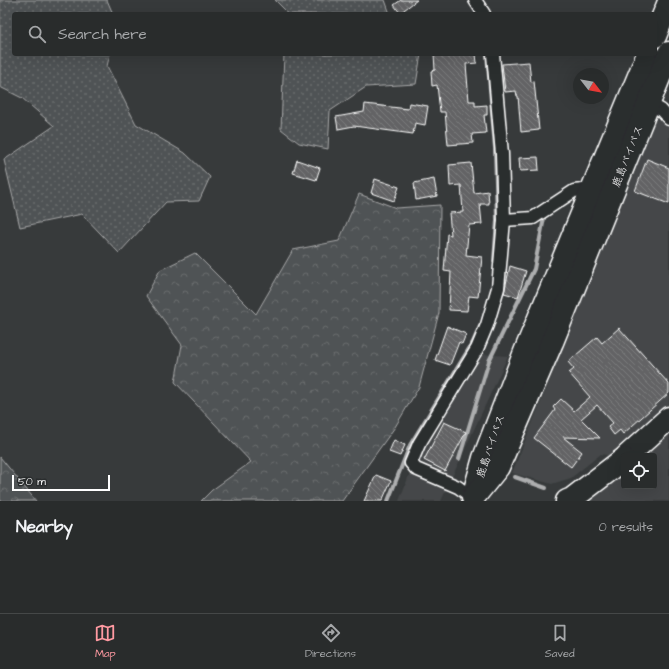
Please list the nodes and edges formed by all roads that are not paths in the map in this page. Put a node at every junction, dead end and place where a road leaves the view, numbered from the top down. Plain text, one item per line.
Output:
1 (475, 0) edge
2 (669, 2) edge
3 (483, 12) edge
4 (657, 31) edge
5 (669, 53) edge
6 (493, 56) edge
7 (648, 56) edge
8 (652, 102) edge
9 (669, 119) edge
10 (592, 189) junction
11 (504, 220) junction
12 (669, 418) edge
13 (630, 453) edge
14 (621, 461) edge
15 (476, 500) edge
16 (567, 501) edge

1 - 3 street
2 - 4 highway
5 - 8 highway, 鹿島バイパス
6 - 11 street
7 - 8 highway, 鹿島バイパス
8 - 9 street
8 - 10 highway, 鹿島バイパス
8 - 15 highway, 鹿島バイパス
10 - 11 street
10 - 15 highway, 鹿島バイパス
11 - 15 street
12 - 13 highway
14 - 16 highway

